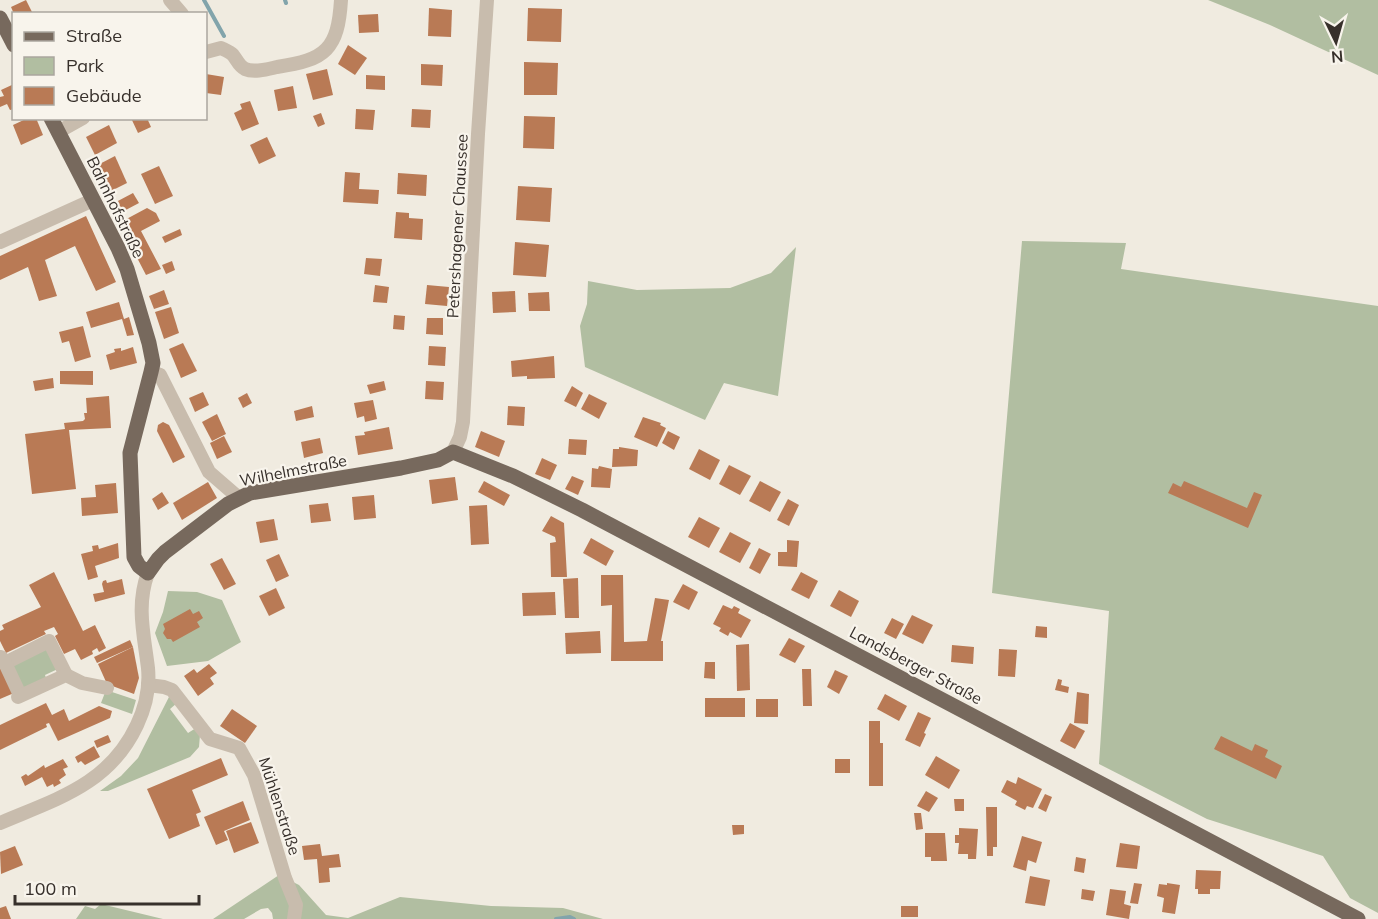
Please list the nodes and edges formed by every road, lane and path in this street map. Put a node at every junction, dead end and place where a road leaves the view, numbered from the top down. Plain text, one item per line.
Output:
1 (170, 0) edge
2 (341, 0) edge
3 (487, 0) edge
4 (180, 12) edge
5 (0, 18) edge
6 (12, 41) edge
7 (207, 49) edge
8 (74, 120) edge
9 (54, 125) edge
10 (93, 200) junction
11 (0, 242) edge
12 (151, 372) junction
13 (453, 452) junction
14 (239, 498) junction
15 (148, 573) junction
16 (3, 660) edge
17 (66, 675) junction
18 (148, 685) junction
19 (106, 688) dead end
20 (0, 823) edge
21 (294, 919) edge
22 (1358, 919) edge

1 - 4 street
2 - 7 street
3 - 13 street, Petershagener Chaussee
5 - 6 main road
8 - 9 street
9 - 10 main road, Bahnhofstraße
10 - 11 street
10 - 12 main road, Bahnhofstraße
12 - 14 street
12 - 15 main road
13 - 14 main road, Wilhelmstraße
13 - 22 main road, Landsberger Straße
14 - 15 main road, Wilhelmstraße
15 - 18 street, Wilhelmstraße
16 - 17 street
16 - 17 street
17 - 19 street
18 - 20 street, Wilhelmstraße
18 - 21 street, Mühlenstraße

